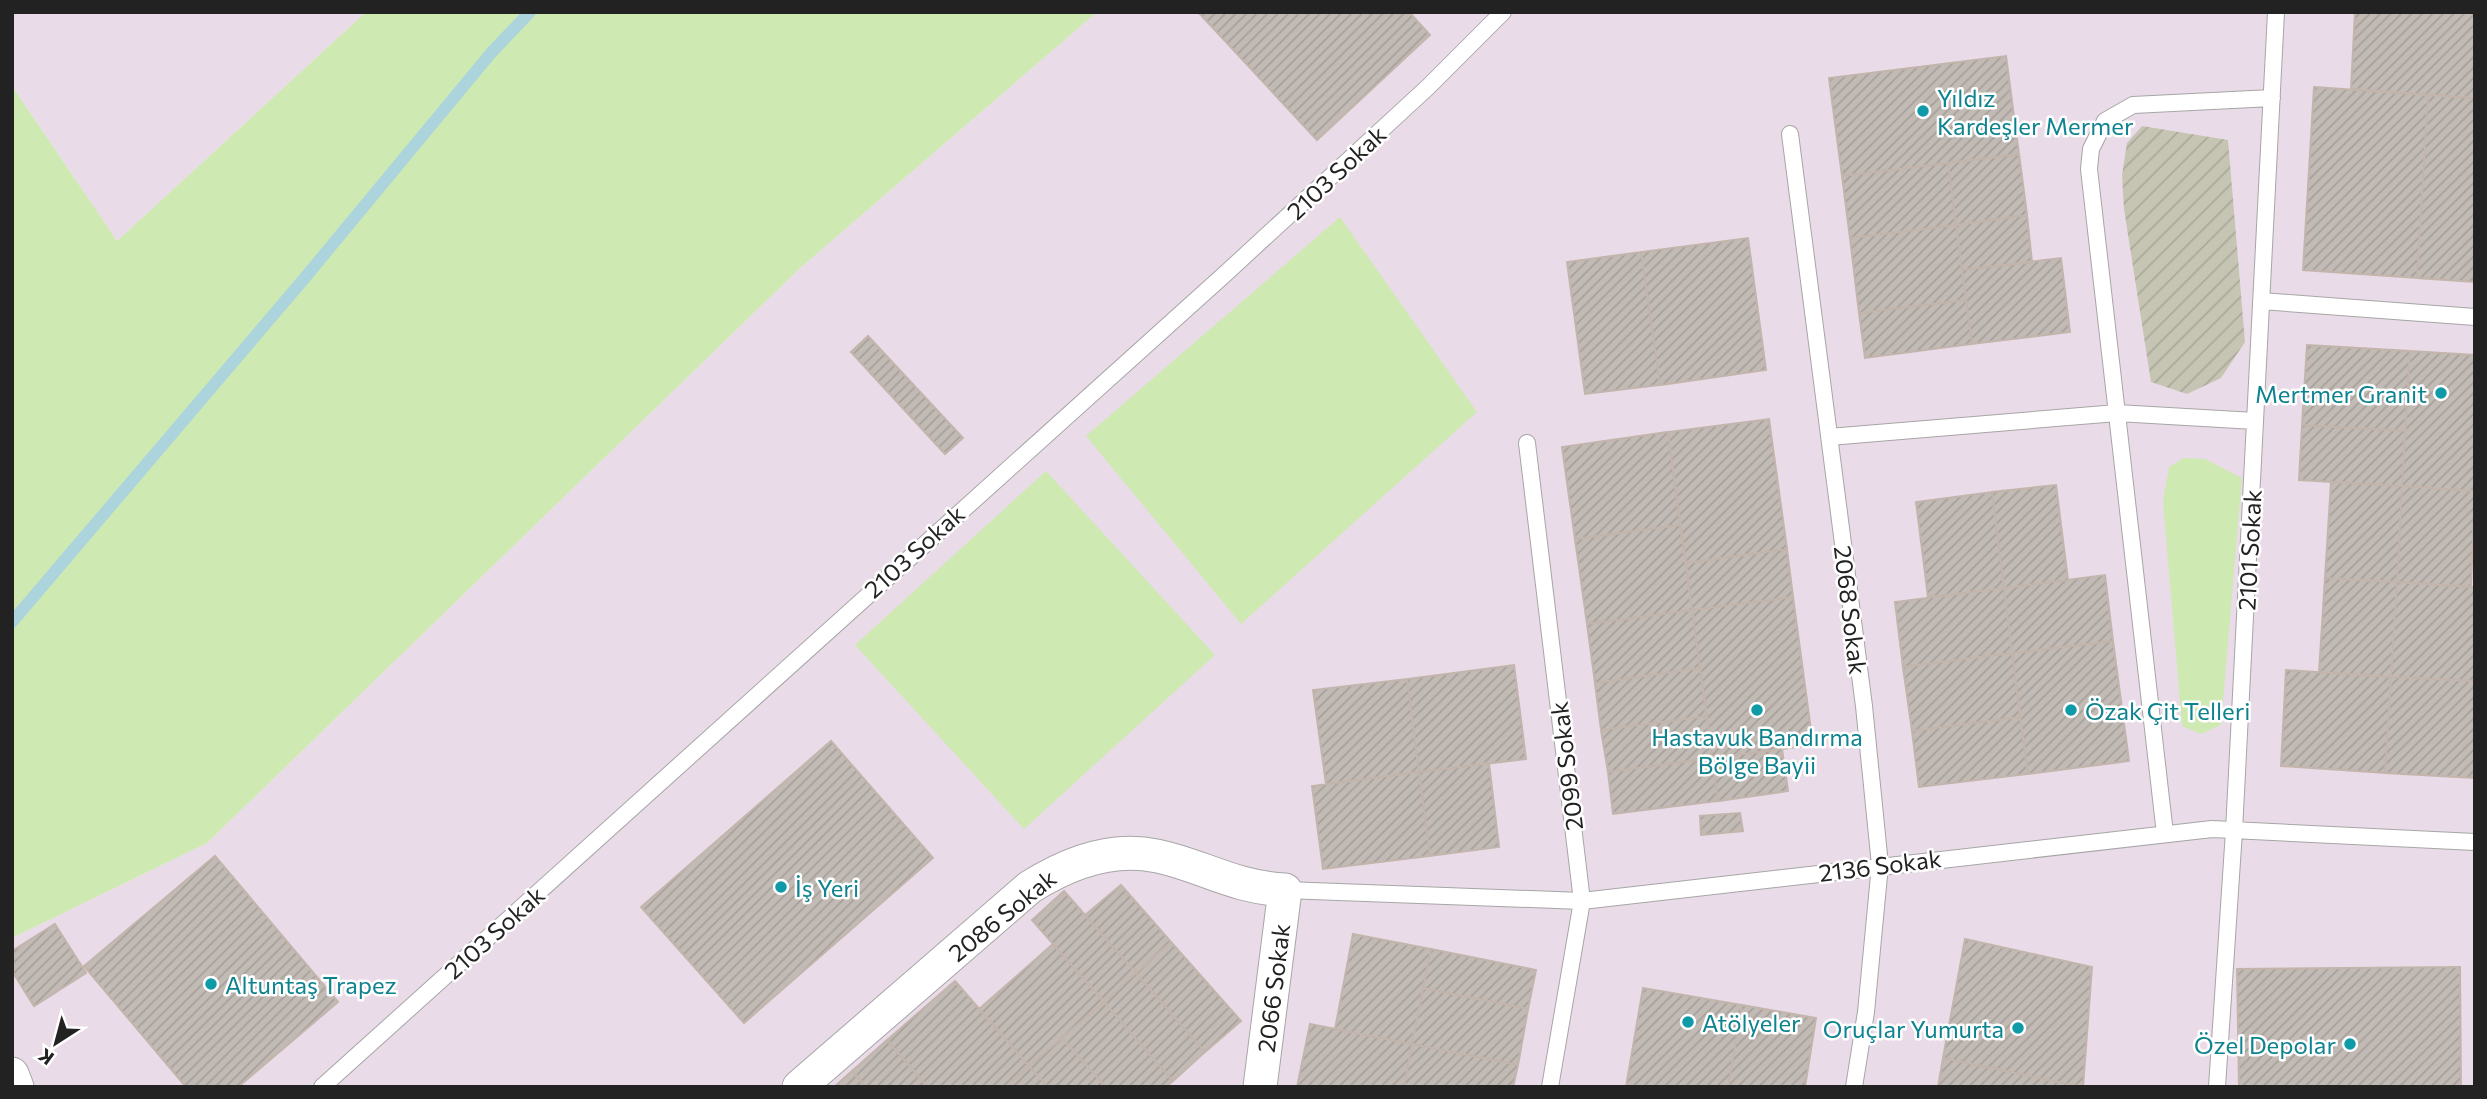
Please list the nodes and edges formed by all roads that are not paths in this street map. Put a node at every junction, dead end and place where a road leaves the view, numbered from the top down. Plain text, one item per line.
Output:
1 (1503, 12) edge
2 (2276, 12) edge
3 (2272, 98) junction
4 (1790, 134) dead end
5 (2261, 301) junction
6 (2475, 317) edge
7 (2118, 413) junction
8 (2255, 421) junction
9 (1829, 437) junction
10 (1527, 443) dead end
11 (2234, 831) junction
12 (2165, 834) junction
13 (2475, 842) edge
14 (1880, 865) junction
15 (1285, 890) junction
16 (1583, 901) junction
17 (12, 1074) edge
18 (17, 1087) edge
19 (322, 1087) edge
20 (799, 1087) edge
21 (1260, 1087) edge
22 (1550, 1087) edge
23 (1854, 1087) edge
24 (2217, 1087) edge

1 - 19 lane, 2103 Sokak
2 - 3 lane, 2101 Sokak
3 - 5 lane, 2101 Sokak
3 - 7 lane
4 - 9 lane, 2068 Sokak
5 - 6 lane
5 - 8 lane, 2101 Sokak
7 - 8 lane
7 - 9 lane
7 - 12 lane
8 - 11 lane, 2101 Sokak
9 - 14 lane, 2068 Sokak
10 - 16 lane, 2099 Sokak
11 - 12 lane, 2136 Sokak
11 - 13 lane, 2136 Sokak
11 - 24 lane, 2101 Sokak
12 - 14 lane, 2136 Sokak
14 - 16 lane, 2136 Sokak
14 - 23 lane, 2068 Sokak
15 - 16 lane, 2136 Sokak
15 - 20 street, 2086 Sokak
15 - 21 street, 2066 Sokak
16 - 22 lane, 2099 Sokak
17 - 18 street

